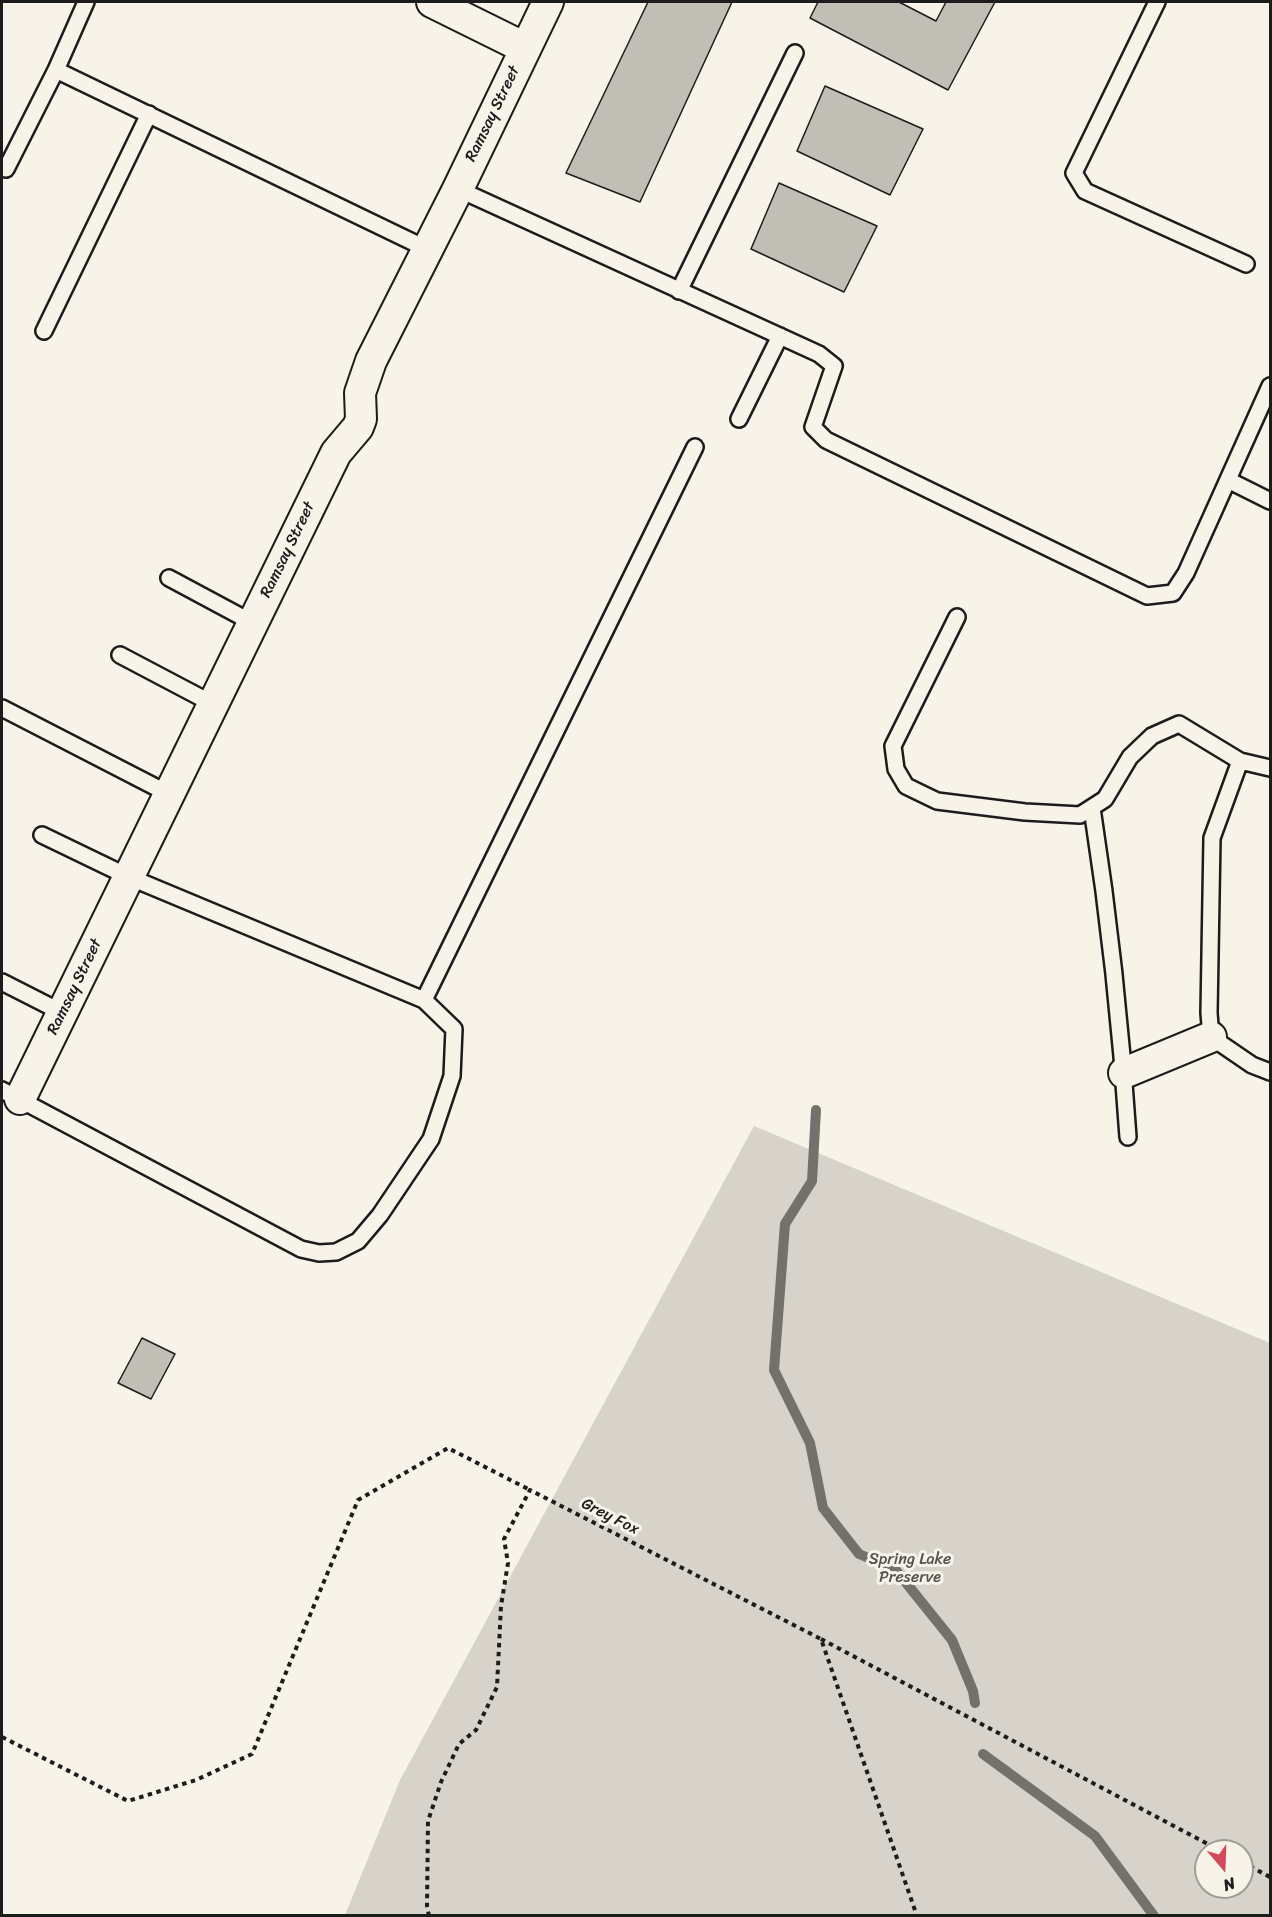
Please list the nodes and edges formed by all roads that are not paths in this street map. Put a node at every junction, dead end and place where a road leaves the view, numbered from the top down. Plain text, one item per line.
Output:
1 (86, 2) edge
2 (432, 2) edge
3 (548, 2) edge
4 (1157, 2) edge
5 (525, 48) junction
6 (795, 53) dead end
7 (56, 70) junction
8 (149, 114) junction
9 (6, 169) dead end
10 (458, 189) junction
11 (427, 249) junction
12 (1246, 264) dead end
13 (679, 291) junction
14 (44, 331) dead end
15 (780, 336) junction
16 (1270, 386) edge
17 (739, 418) dead end
18 (695, 447) dead end
19 (1227, 480) junction
20 (1270, 501) edge
21 (170, 578) dead end
22 (957, 617) dead end
23 (253, 623) junction
24 (120, 655) dead end
25 (213, 704) junction
26 (2, 708) edge
27 (1240, 761) junction
28 (1270, 768) edge
29 (169, 794) junction
30 (1092, 808) junction
31 (42, 835) dead end
32 (129, 877) junction
33 (2, 982) edge
34 (424, 1000) junction
35 (63, 1013) junction
36 (1211, 1037) junction
37 (1270, 1072) edge
38 (1124, 1073) junction
39 (11, 1095) edge
40 (1128, 1137) dead end

1 - 7 lane
2 - 5 street
3 - 5 street, Ramsay Street
4 - 12 lane
5 - 10 street, Ramsay Street
6 - 13 lane
7 - 8 lane
7 - 9 lane
8 - 11 lane
8 - 14 lane
10 - 11 street, Ramsay Street
10 - 13 lane
11 - 23 street, Ramsay Street
13 - 15 lane
15 - 17 lane
15 - 19 lane
16 - 19 lane
18 - 34 lane
19 - 20 lane
21 - 23 lane
22 - 30 lane
23 - 25 street, Ramsay Street
24 - 25 lane
25 - 29 street, Ramsay Street
26 - 29 lane
27 - 28 lane
27 - 30 lane
27 - 36 lane
29 - 32 street, Ramsay Street
30 - 38 lane
31 - 32 lane
32 - 34 lane
32 - 35 street, Ramsay Street
33 - 35 lane
34 - 39 lane
35 - 39 street, Ramsay Street
36 - 37 lane
36 - 38 street
38 - 40 lane

